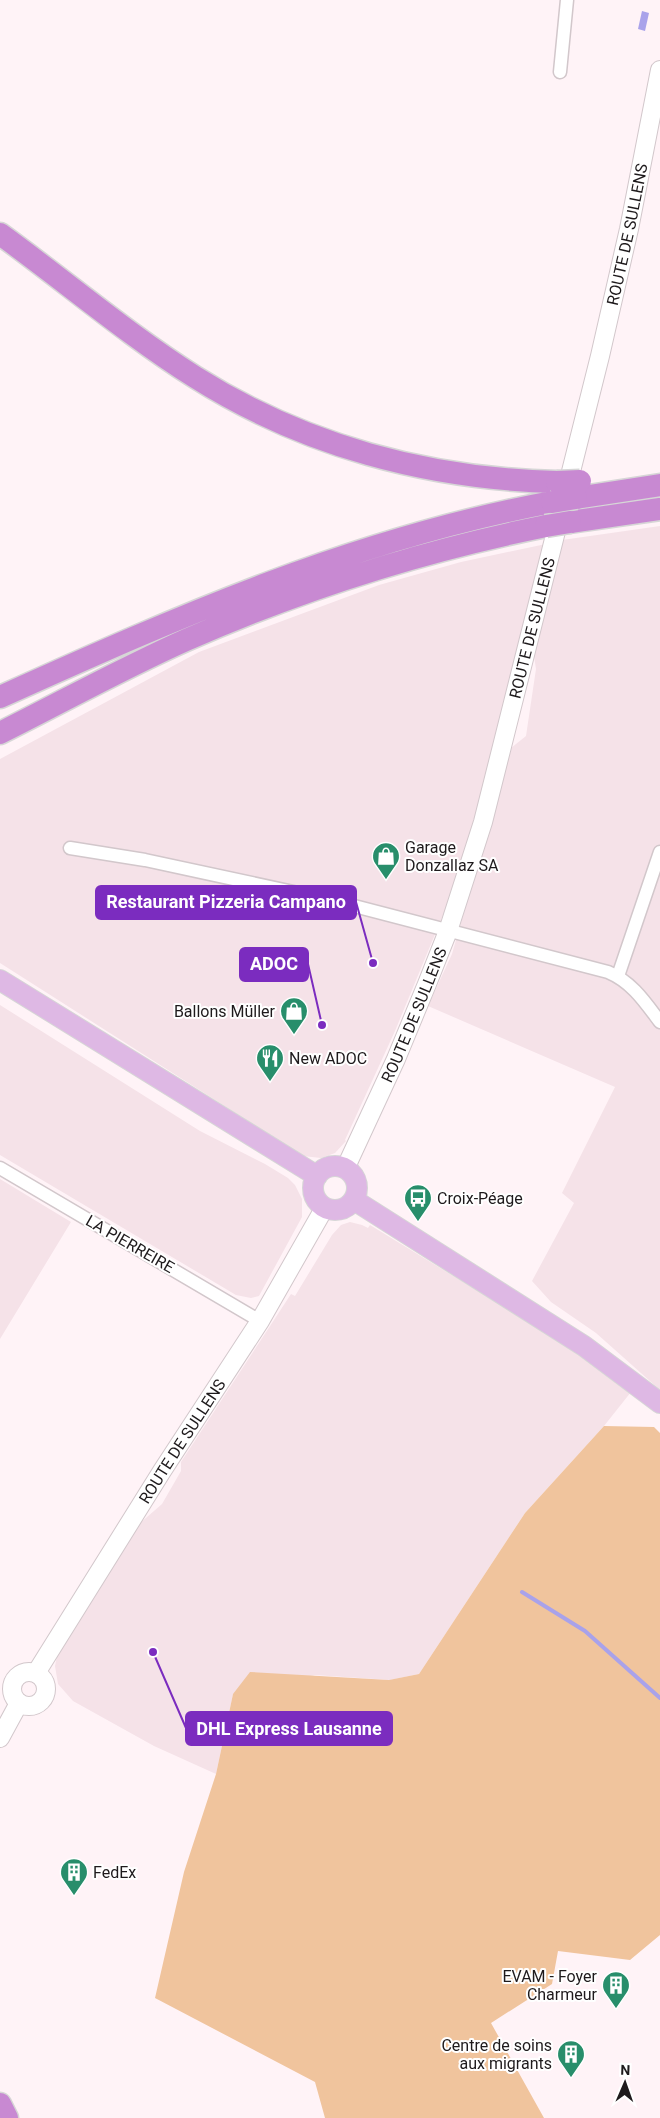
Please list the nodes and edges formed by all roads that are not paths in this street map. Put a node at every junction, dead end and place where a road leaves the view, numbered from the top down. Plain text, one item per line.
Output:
1 (567, 0) edge
2 (660, 70) edge
3 (560, 72) dead end
4 (0, 234) edge
5 (660, 478) edge
6 (660, 485) edge
7 (578, 490) junction
8 (554, 492) junction
9 (660, 509) edge
10 (0, 697) edge
11 (59, 704) junction
12 (0, 733) edge
13 (0, 740) edge
14 (70, 848) dead end
15 (660, 852) edge
16 (448, 931) junction
17 (618, 976) junction
18 (0, 980) edge
19 (660, 1022) edge
20 (0, 1168) edge
21 (345, 1169) junction
22 (317, 1176) junction
23 (354, 1200) junction
24 (325, 1207) junction
25 (260, 1321) junction
26 (660, 1403) edge
27 (36, 1673) junction
28 (19, 1703) junction
29 (0, 1738) edge
30 (0, 2104) edge
31 (7, 2118) edge

1 - 3 street
2 - 16 main road, ROUTE DE SULLENS
4 - 8 highway
5 - 7 highway
6 - 7 highway
7 - 8 highway, bridge
8 - 10 highway
9 - 11 highway, bridge
11 - 12 highway
11 - 13 highway
14 - 16 street
15 - 17 street
16 - 17 street
16 - 21 main road, ROUTE DE SULLENS
17 - 19 street
18 - 22 main road
20 - 25 street, LA PIERREIRE
21 - 22 main road
21 - 23 main road
22 - 24 main road
23 - 24 main road
23 - 26 main road
24 - 25 main road, ROUTE DE SULLENS
25 - 27 main road, ROUTE DE SULLENS
27 - 28 main road
27 - 28 main road
28 - 29 main road
30 - 31 highway

